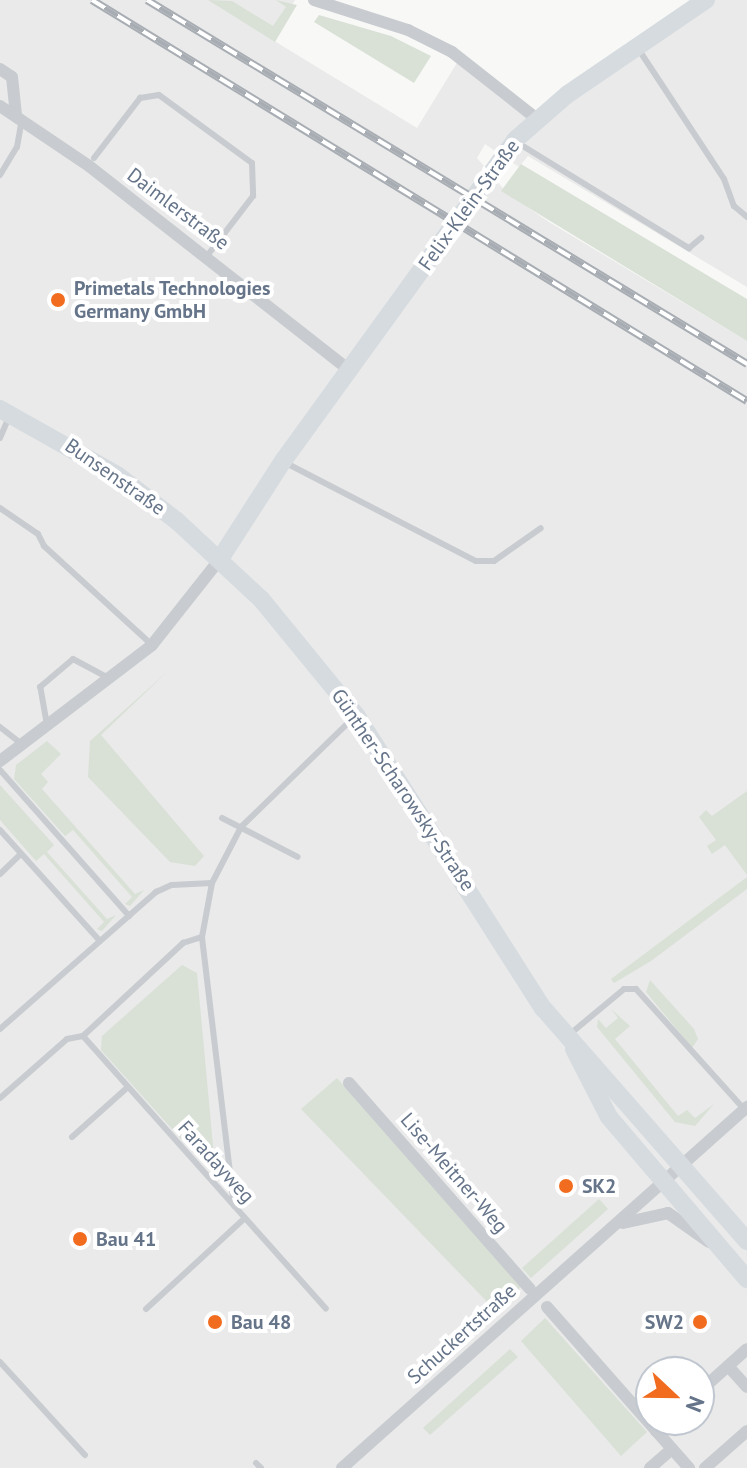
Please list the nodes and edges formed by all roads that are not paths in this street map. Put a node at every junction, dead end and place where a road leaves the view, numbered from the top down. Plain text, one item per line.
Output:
1 (314, 0) edge
2 (706, 0) edge
3 (331, 3) edge
4 (637, 47) junction
5 (0, 69) edge
6 (0, 106) edge
7 (19, 118) junction
8 (536, 118) junction
9 (515, 140) junction
10 (94, 158) dead end
11 (0, 175) edge
12 (747, 217) edge
13 (701, 238) dead end
14 (207, 256) junction
15 (348, 369) junction
16 (5, 411) edge
17 (0, 438) edge
18 (283, 461) junction
19 (0, 508) edge
20 (541, 528) dead end
21 (220, 559) junction
22 (152, 645) junction
23 (111, 680) junction
24 (356, 715) junction
25 (0, 727) edge
26 (48, 729) junction
27 (23, 745) junction
28 (0, 761) edge
29 (0, 770) edge
30 (222, 818) dead end
31 (241, 827) junction
32 (0, 830) edge
33 (21, 854) junction
34 (298, 857) dead end
35 (0, 874) edge
36 (212, 883) junction
37 (129, 916) junction
38 (202, 937) junction
39 (100, 941) junction
40 (0, 1029) edge
41 (83, 1036) junction
42 (567, 1036) junction
43 (349, 1083) dead end
44 (128, 1087) junction
45 (0, 1098) edge
46 (746, 1108) edge
47 (72, 1137) dead end
48 (679, 1165) junction
49 (662, 1181) junction
50 (234, 1206) junction
51 (245, 1218) junction
52 (609, 1230) junction
53 (747, 1241) edge
54 (723, 1253) junction
55 (747, 1279) edge
56 (530, 1289) dead end
57 (547, 1307) dead end
58 (146, 1309) dead end
59 (326, 1309) dead end
60 (747, 1349) edge
61 (0, 1362) edge
62 (728, 1366) junction
63 (715, 1378) edge
64 (747, 1387) edge
65 (635, 1407) edge
66 (747, 1431) edge
67 (660, 1436) edge
68 (672, 1449) junction
69 (85, 1455) dead end
70 (342, 1468) edge
71 (650, 1468) edge
72 (689, 1468) edge
73 (705, 1468) edge

1 - 3 street
2 - 4 street, Felix-Klein-Straße
3 - 8 street
4 - 8 street, Felix-Klein-Straße
4 - 12 lane
5 - 7 street
6 - 7 street, Daimlerstraße
7 - 11 lane
7 - 14 street, Daimlerstraße
8 - 9 street, Felix-Klein-Straße
9 - 13 lane
9 - 15 street, Felix-Klein-Straße
10 - 14 lane
14 - 15 street, Daimlerstraße
15 - 18 street, Felix-Klein-Straße
16 - 17 lane
16 - 21 street, Bunsenstraße
18 - 20 lane
18 - 21 street, Felix-Klein-Straße
19 - 22 lane
21 - 22 street
21 - 24 street, Günther-Scharowsky-Straße
22 - 23 street
23 - 26 street
23 - 26 lane
24 - 31 lane
24 - 42 street, Günther-Scharowsky-Straße
25 - 27 lane
26 - 27 street
27 - 28 street
29 - 37 lane
30 - 31 lane
31 - 34 lane
31 - 36 lane
32 - 33 lane
33 - 35 lane
33 - 39 lane
36 - 37 lane
36 - 38 lane
37 - 39 lane
38 - 41 lane
38 - 50 lane
39 - 40 lane
41 - 44 lane, Faradayweg
41 - 45 lane
42 - 46 lane
42 - 48 street, Günther-Scharowsky-Straße
42 - 49 street, Günther-Scharowsky-Straße
43 - 56 street, Lise-Meitner-Weg
44 - 47 lane
44 - 50 lane, Faradayweg
46 - 48 street, Schuckertstraße
48 - 49 street, Schuckertstraße
48 - 53 street, Günther-Scharowsky-Straße
49 - 52 street, Schuckertstraße
49 - 54 street, Günther-Scharowsky-Straße
50 - 51 lane, Faradayweg
51 - 58 lane
51 - 59 lane, Faradayweg
52 - 54 street, Schuckertstraße
52 - 70 street, Schuckertstraße
54 - 55 street, Günther-Scharowsky-Straße
57 - 65 street
60 - 62 street
61 - 69 lane
62 - 63 street
62 - 64 street
66 - 73 street
67 - 68 street
68 - 71 street
68 - 72 street

